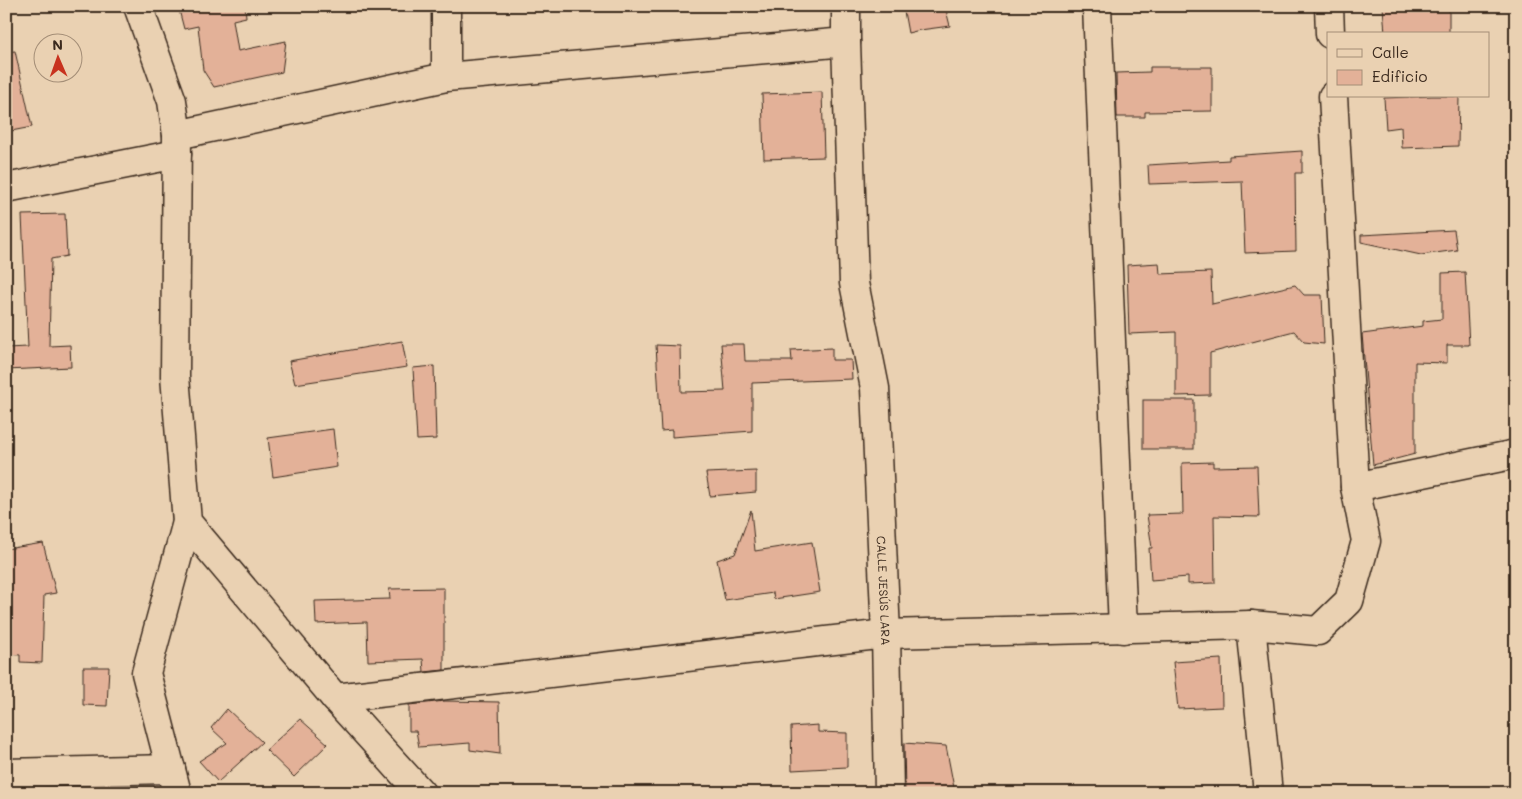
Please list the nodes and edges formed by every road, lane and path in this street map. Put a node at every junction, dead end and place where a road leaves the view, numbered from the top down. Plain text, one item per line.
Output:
1 (138, 6) edge
2 (446, 6) edge
3 (846, 6) edge
4 (1097, 6) edge
5 (1329, 6) edge
6 (1330, 32) edge
7 (846, 42) junction
8 (446, 77) junction
9 (1334, 98) edge
10 (177, 144) junction
11 (6, 188) edge
12 (1516, 454) edge
13 (1355, 487) junction
14 (187, 522) junction
15 (1250, 625) junction
16 (1123, 629) junction
17 (886, 634) junction
18 (335, 698) junction
19 (6, 773) edge
20 (174, 781) edge
21 (421, 793) edge
22 (889, 793) edge
23 (1268, 793) edge

1 - 10 street
2 - 8 street
3 - 7 street, CALLE JESÚS LARA
4 - 16 street
5 - 6 street
7 - 8 street
7 - 17 street, CALLE JESÚS LARA
8 - 10 street
9 - 13 street
10 - 11 street
10 - 14 street
12 - 13 street
13 - 15 street
14 - 18 street
14 - 20 street
15 - 16 street
15 - 23 street
16 - 17 street
17 - 18 street
17 - 22 street, CALLE JESÚS LARA
18 - 21 street
19 - 20 street

